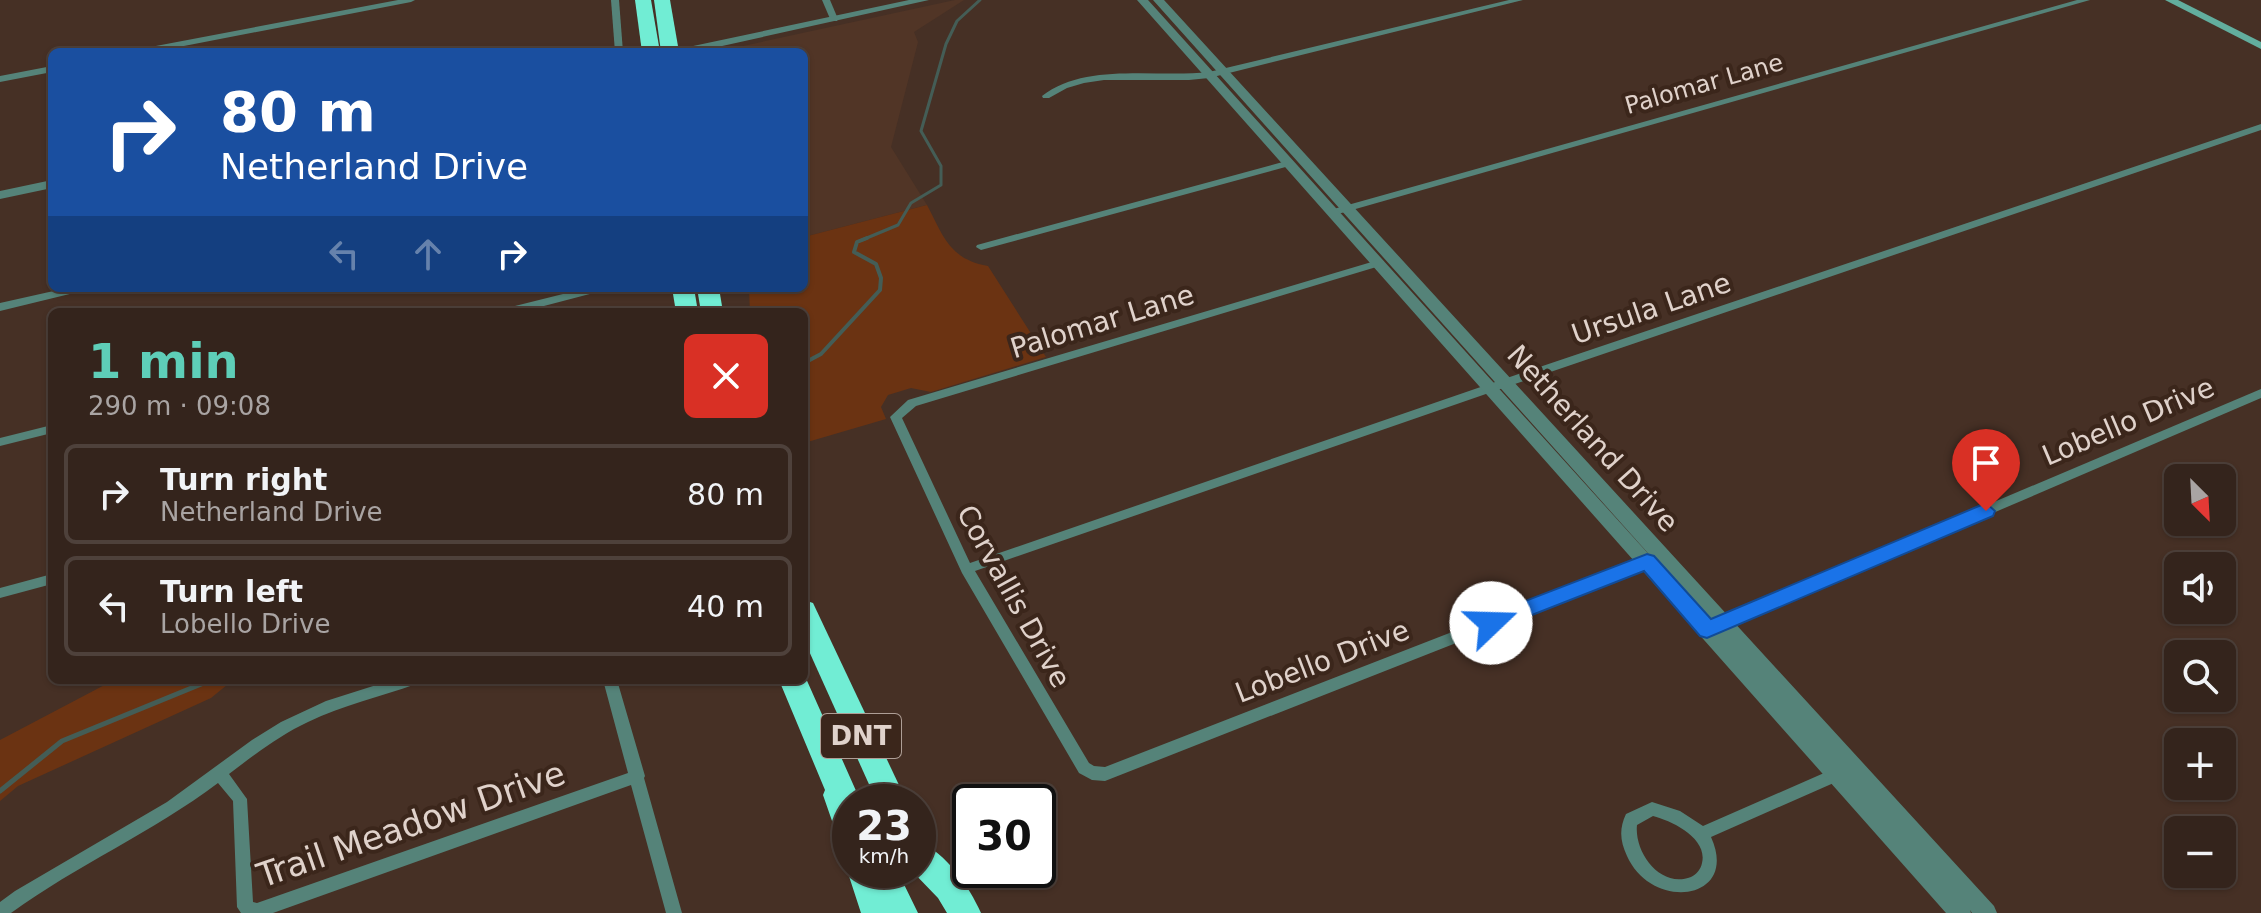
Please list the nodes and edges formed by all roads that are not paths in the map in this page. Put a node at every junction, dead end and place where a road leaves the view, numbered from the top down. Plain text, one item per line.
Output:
1 (411, 0) edge
2 (615, 0) edge
3 (643, 0) edge
4 (662, 0) edge
5 (826, 0) edge
6 (924, 0) edge
7 (1142, 0) edge
8 (1158, 0) edge
9 (1519, 0) edge
10 (2086, 0) edge
11 (2170, 0) edge
12 (2187, 0) edge
13 (834, 19) junction
14 (2261, 36) edge
15 (2261, 46) edge
16 (161, 48) edge
17 (619, 48) edge
18 (650, 48) edge
19 (677, 48) edge
20 (697, 48) edge
21 (48, 70) edge
22 (1216, 73) junction
23 (0, 79) edge
24 (1046, 96) dead end
25 (2261, 127) edge
26 (1290, 163) junction
27 (48, 185) edge
28 (0, 195) edge
29 (1340, 210) junction
30 (981, 247) dead end
31 (1379, 263) junction
32 (1413, 291) junction
33 (65, 292) edge
34 (585, 292) edge
35 (0, 307) edge
36 (523, 308) edge
37 (1498, 385) junction
38 (2261, 393) edge
39 (897, 424) joint
40 (48, 430) edge
41 (0, 442) edge
42 (1597, 495) junction
43 (1647, 562) junction
44 (967, 569) junction
45 (48, 580) edge
46 (0, 593) edge
47 (808, 620) edge
48 (1715, 626) junction
49 (399, 684) edge
50 (611, 684) edge
51 (795, 684) edge
52 (830, 770) junction
53 (1845, 771) junction
54 (1105, 774) joint
55 (221, 775) junction
56 (638, 776) junction
57 (835, 784) edge
58 (837, 784) edge
59 (884, 784) edge
60 (1700, 835) junction
61 (1934, 870) junction
62 (936, 874) edge
63 (869, 888) edge
64 (889, 888) edge
65 (934, 888) edge
66 (0, 911) edge
67 (674, 913) edge
68 (877, 913) edge
69 (902, 913) edge
70 (947, 913) edge
71 (965, 913) edge
72 (1960, 913) edge
73 (1986, 913) edge

1 - 16 street
2 - 17 street
3 - 18 highway
4 - 19 highway
5 - 13 street
6 - 13 street
7 - 22 street, Netherland Drive
8 - 22 street, Netherland Drive
9 - 22 street
10 - 29 street, Palomar Lane
11 - 15 main road
12 - 14 main road
13 - 20 street
21 - 23 street
22 - 24 street
22 - 26 street, Netherland Drive
22 - 29 street, Netherland Drive
25 - 37 street, Ursula Lane
26 - 29 street, Netherland Drive
26 - 30 street
27 - 28 street
29 - 31 street, Netherland Drive
29 - 32 street, Netherland Drive
31 - 32 street, Netherland Drive
31 - 39 street, Palomar Lane
32 - 37 street, Netherland Drive
33 - 35 street
34 - 36 street
37 - 42 street, Netherland Drive
37 - 44 street, Ursula Lane
38 - 48 street, Lobello Drive
39 - 44 street, Corvallis Drive
40 - 41 street
42 - 43 street, Netherland Drive
42 - 48 street, Netherland Drive
43 - 48 street, Netherland Drive
43 - 54 street, Lobello Drive
44 - 54 street, Corvallis Drive
45 - 46 street
47 - 59 highway, DNT
48 - 53 street, Netherland Drive
49 - 55 street
50 - 56 street
51 - 52 highway, DNT
52 - 57 highway
52 - 58 highway, DNT
53 - 60 street
53 - 61 street, Netherland Drive
55 - 56 street, Trail Meadow Drive
55 - 66 street
56 - 67 street
60 - 60 street
61 - 72 street, Netherland Drive
61 - 73 street, Netherland Drive
62 - 71 highway
63 - 68 highway
64 - 69 highway
65 - 70 highway

